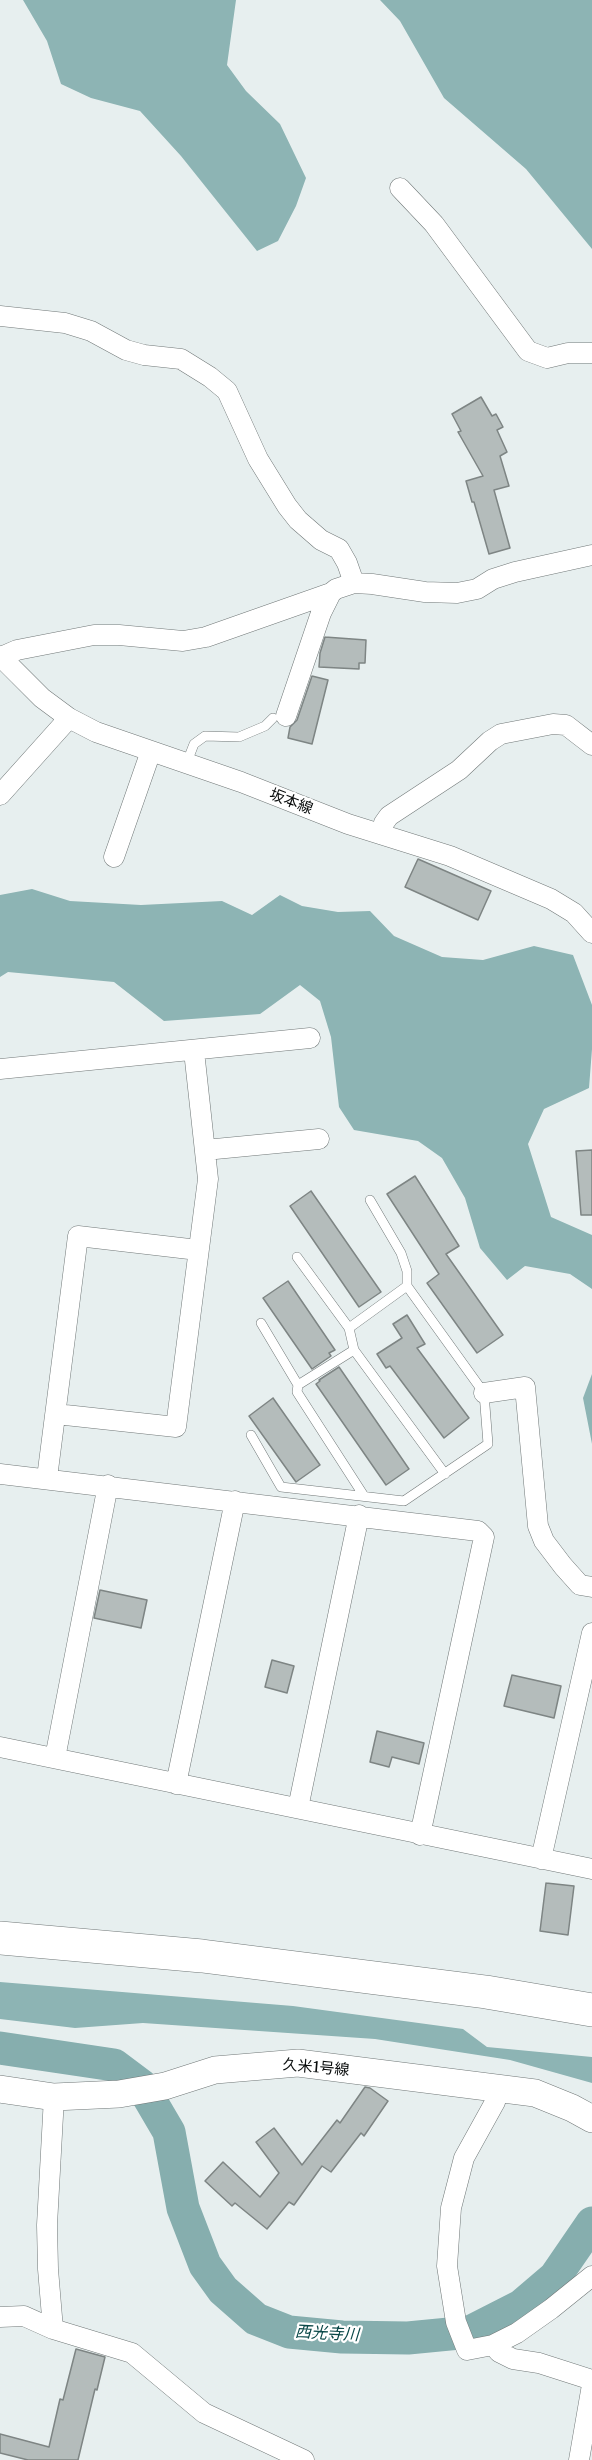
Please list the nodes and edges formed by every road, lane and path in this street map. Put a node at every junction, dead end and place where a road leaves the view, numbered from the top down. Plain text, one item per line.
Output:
1 (400, 188) dead end
2 (0, 316) edge
3 (592, 353) edge
4 (592, 555) edge
5 (354, 584) junction
6 (331, 593) junction
7 (1, 656) edge
8 (280, 717) joint
9 (69, 718) junction
10 (592, 745) edge
11 (151, 751) junction
12 (187, 762) junction
13 (0, 795) edge
14 (381, 834) junction
15 (114, 857) dead end
16 (592, 933) edge
17 (310, 1038) dead end
18 (194, 1051) junction
19 (0, 1069) edge
20 (320, 1139) dead end
21 (205, 1150) junction
22 (370, 1200) dead end
23 (198, 1250) junction
24 (297, 1257) dead end
25 (407, 1286) junction
26 (261, 1323) dead end
27 (349, 1328) junction
28 (354, 1350) junction
29 (298, 1385) junction
30 (484, 1393) junction
31 (56, 1414) junction
32 (251, 1435) dead end
33 (0, 1474) edge
34 (445, 1474) junction
35 (47, 1478) junction
36 (108, 1485) junction
37 (364, 1496) junction
38 (235, 1501) junction
39 (359, 1515) junction
40 (592, 1587) edge
41 (592, 1633) edge
42 (0, 1747) edge
43 (55, 1758) junction
44 (176, 1784) junction
45 (298, 1808) junction
46 (420, 1835) junction
47 (541, 1859) junction
48 (592, 1869) edge
49 (0, 1938) edge
50 (0, 1957) edge
51 (592, 2010) edge
52 (592, 2029) edge
53 (500, 2087) junction
54 (0, 2089) edge
55 (54, 2097) junction
56 (592, 2119) edge
57 (592, 2276) edge
58 (0, 2317) edge
59 (53, 2329) junction
60 (493, 2345) junction
61 (592, 2380) edge
62 (592, 2385) edge
63 (304, 2460) edge
64 (579, 2460) edge

1 - 3 street
2 - 5 street
4 - 5 street
5 - 6 street
6 - 7 street
6 - 8 street
7 - 9 street, 坂本線
8 - 12 lane
9 - 11 street, 坂本線
9 - 13 street
10 - 14 street
11 - 12 street, 坂本線
11 - 15 street
12 - 14 street, 坂本線
14 - 16 street, 坂本線
17 - 18 street
18 - 19 street
18 - 21 street
20 - 21 street
21 - 23 street
22 - 25 lane
23 - 31 street
23 - 31 street
24 - 27 lane
25 - 27 lane
25 - 30 lane
26 - 29 lane
27 - 28 lane
28 - 29 lane
28 - 34 lane
29 - 37 lane
30 - 34 lane
30 - 40 street
31 - 35 street
32 - 37 lane
33 - 35 street
34 - 37 lane
35 - 36 street
36 - 38 street
36 - 43 street
38 - 39 street
38 - 44 street
39 - 45 street
39 - 46 street
41 - 47 street
42 - 43 street
43 - 44 street
44 - 45 street
45 - 46 street
46 - 47 street
47 - 48 street
49 - 51 highway
50 - 52 highway
53 - 55 street, 久米1号線
53 - 56 street, 久米1号線
53 - 60 street
54 - 55 street, 久米1号線
55 - 59 street
57 - 60 street
58 - 59 street
59 - 63 street
60 - 61 street
62 - 64 street

